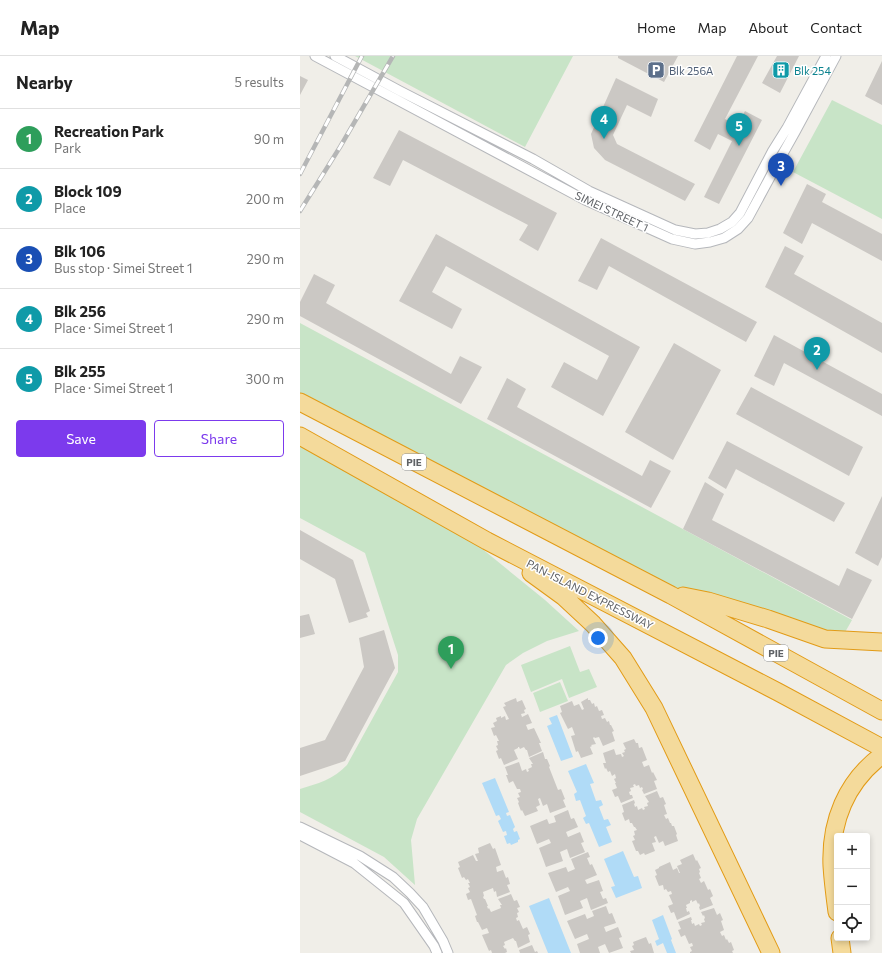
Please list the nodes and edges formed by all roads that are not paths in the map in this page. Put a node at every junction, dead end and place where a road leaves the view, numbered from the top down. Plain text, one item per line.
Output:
1 (315, 56) edge
2 (335, 56) edge
3 (826, 56) edge
4 (836, 56) edge
5 (300, 402) edge
6 (300, 436) edge
7 (487, 541) junction
8 (671, 595) junction
9 (882, 642) edge
10 (882, 711) edge
11 (882, 748) edge
12 (882, 755) edge
13 (300, 827) edge
14 (300, 835) edge
15 (836, 905) edge
16 (840, 941) edge
17 (437, 953) edge
18 (448, 953) edge
19 (771, 953) edge
20 (842, 953) edge

1 - 4 street, SIMEI STREET 1
2 - 3 street, SIMEI STREET 1
5 - 8 highway, PIE
6 - 7 highway, PAN-ISLAND EXPRESSWAY
7 - 11 highway, PAN-ISLAND EXPRESSWAY
7 - 19 highway
8 - 9 highway
8 - 10 highway, PIE
12 - 15 highway
13 - 18 street
14 - 17 street
16 - 20 highway

